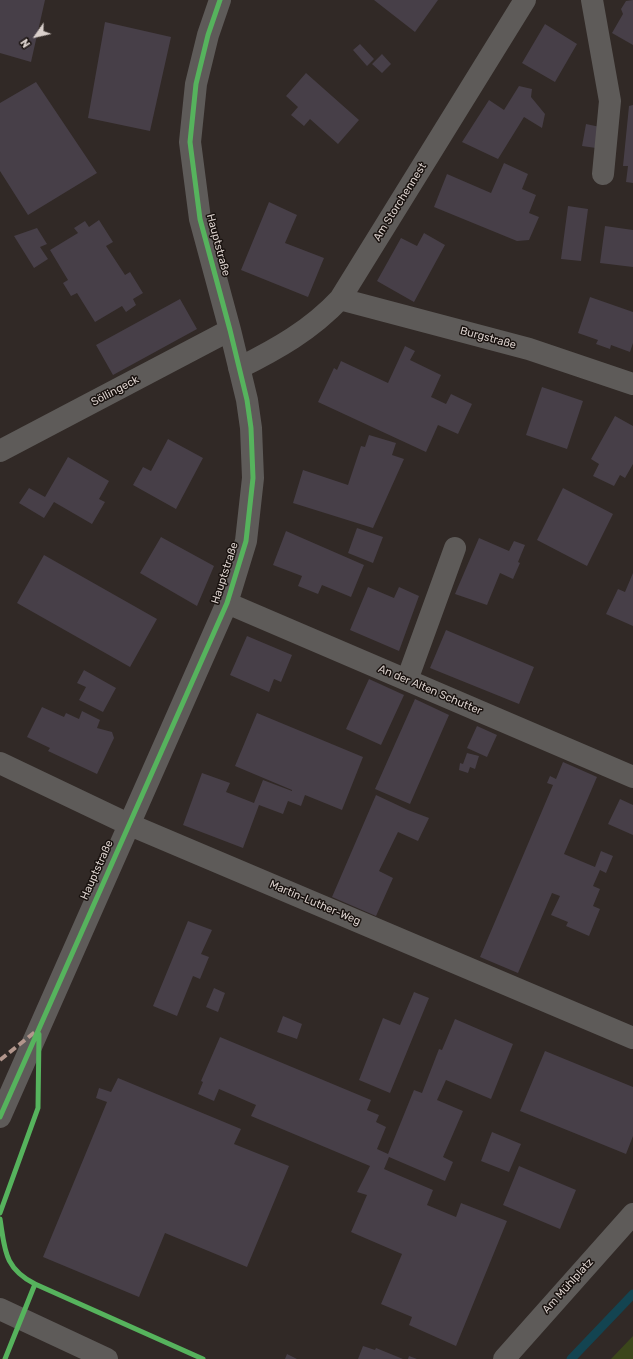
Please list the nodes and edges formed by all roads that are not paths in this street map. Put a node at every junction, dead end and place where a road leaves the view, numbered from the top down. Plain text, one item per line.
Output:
1 (220, 0) edge
2 (525, 0) edge
3 (592, 0) edge
4 (603, 174) dead end
5 (340, 299) junction
6 (230, 330) junction
7 (239, 368) junction
8 (633, 384) edge
9 (0, 451) edge
10 (455, 548) dead end
11 (227, 603) junction
12 (407, 680) junction
13 (0, 763) edge
14 (633, 777) edge
15 (128, 824) junction
16 (633, 1038) edge
17 (0, 1117) edge
18 (633, 1214) edge
19 (0, 1309) edge
20 (107, 1359) edge
21 (504, 1359) edge

1 - 6 street, Hauptstraße
2 - 5 street, Am Storchennest
3 - 4 street
5 - 7 street, Am Storchennest
5 - 8 street, Burgstraße
6 - 7 street, Hauptstraße
6 - 9 street, Söllingeck
7 - 11 street, Hauptstraße
10 - 12 street
11 - 12 street, An der Alten Schutter
11 - 15 street, Hauptstraße
12 - 14 street, An der Alten Schutter
13 - 15 street, Martin-Luther-Weg
15 - 16 street, Martin-Luther-Weg
15 - 17 street, Hauptstraße
18 - 21 street, Am Mühlplatz
19 - 20 street

